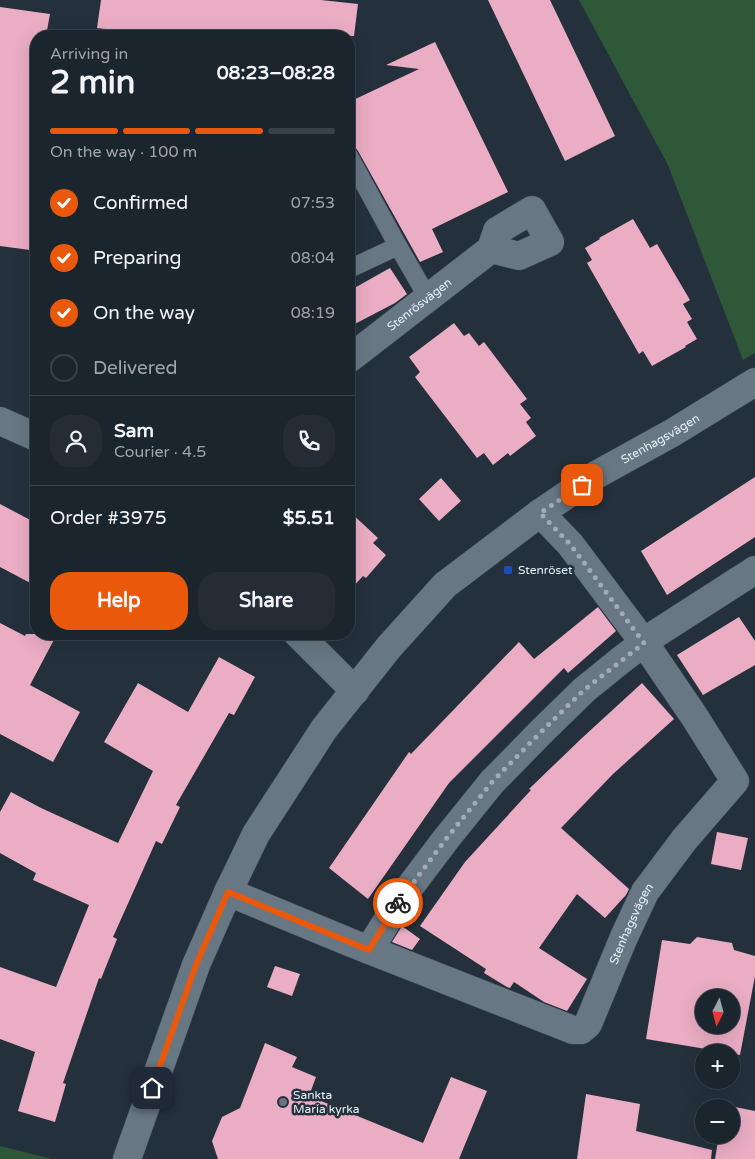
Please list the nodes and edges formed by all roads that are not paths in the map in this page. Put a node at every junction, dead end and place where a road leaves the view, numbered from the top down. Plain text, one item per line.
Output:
1 (355, 167) edge
2 (398, 246) junction
3 (491, 249) dead end
4 (355, 266) edge
5 (428, 298) junction
6 (355, 355) edge
7 (755, 382) edge
8 (0, 421) edge
9 (30, 434) edge
10 (540, 513) junction
11 (755, 570) edge
12 (304, 640) edge
13 (644, 643) junction
14 (354, 690) junction
15 (228, 892) junction
16 (369, 950) junction
17 (127, 1159) edge

1 - 2 lane
2 - 4 lane
2 - 5 lane
3 - 5 street, Stenrösvägen
5 - 6 street, Stenrösvägen
7 - 10 street, Stenhagsvägen
8 - 9 street
10 - 13 street, Stenhagsvägen
10 - 14 street, Stenhagsvägen
11 - 13 street
12 - 14 street
13 - 16 street
13 - 16 street, Stenhagsvägen
14 - 15 street, Stenhagsvägen
15 - 16 street, Stenhagsvägen
15 - 17 street, Stenhagsvägen

